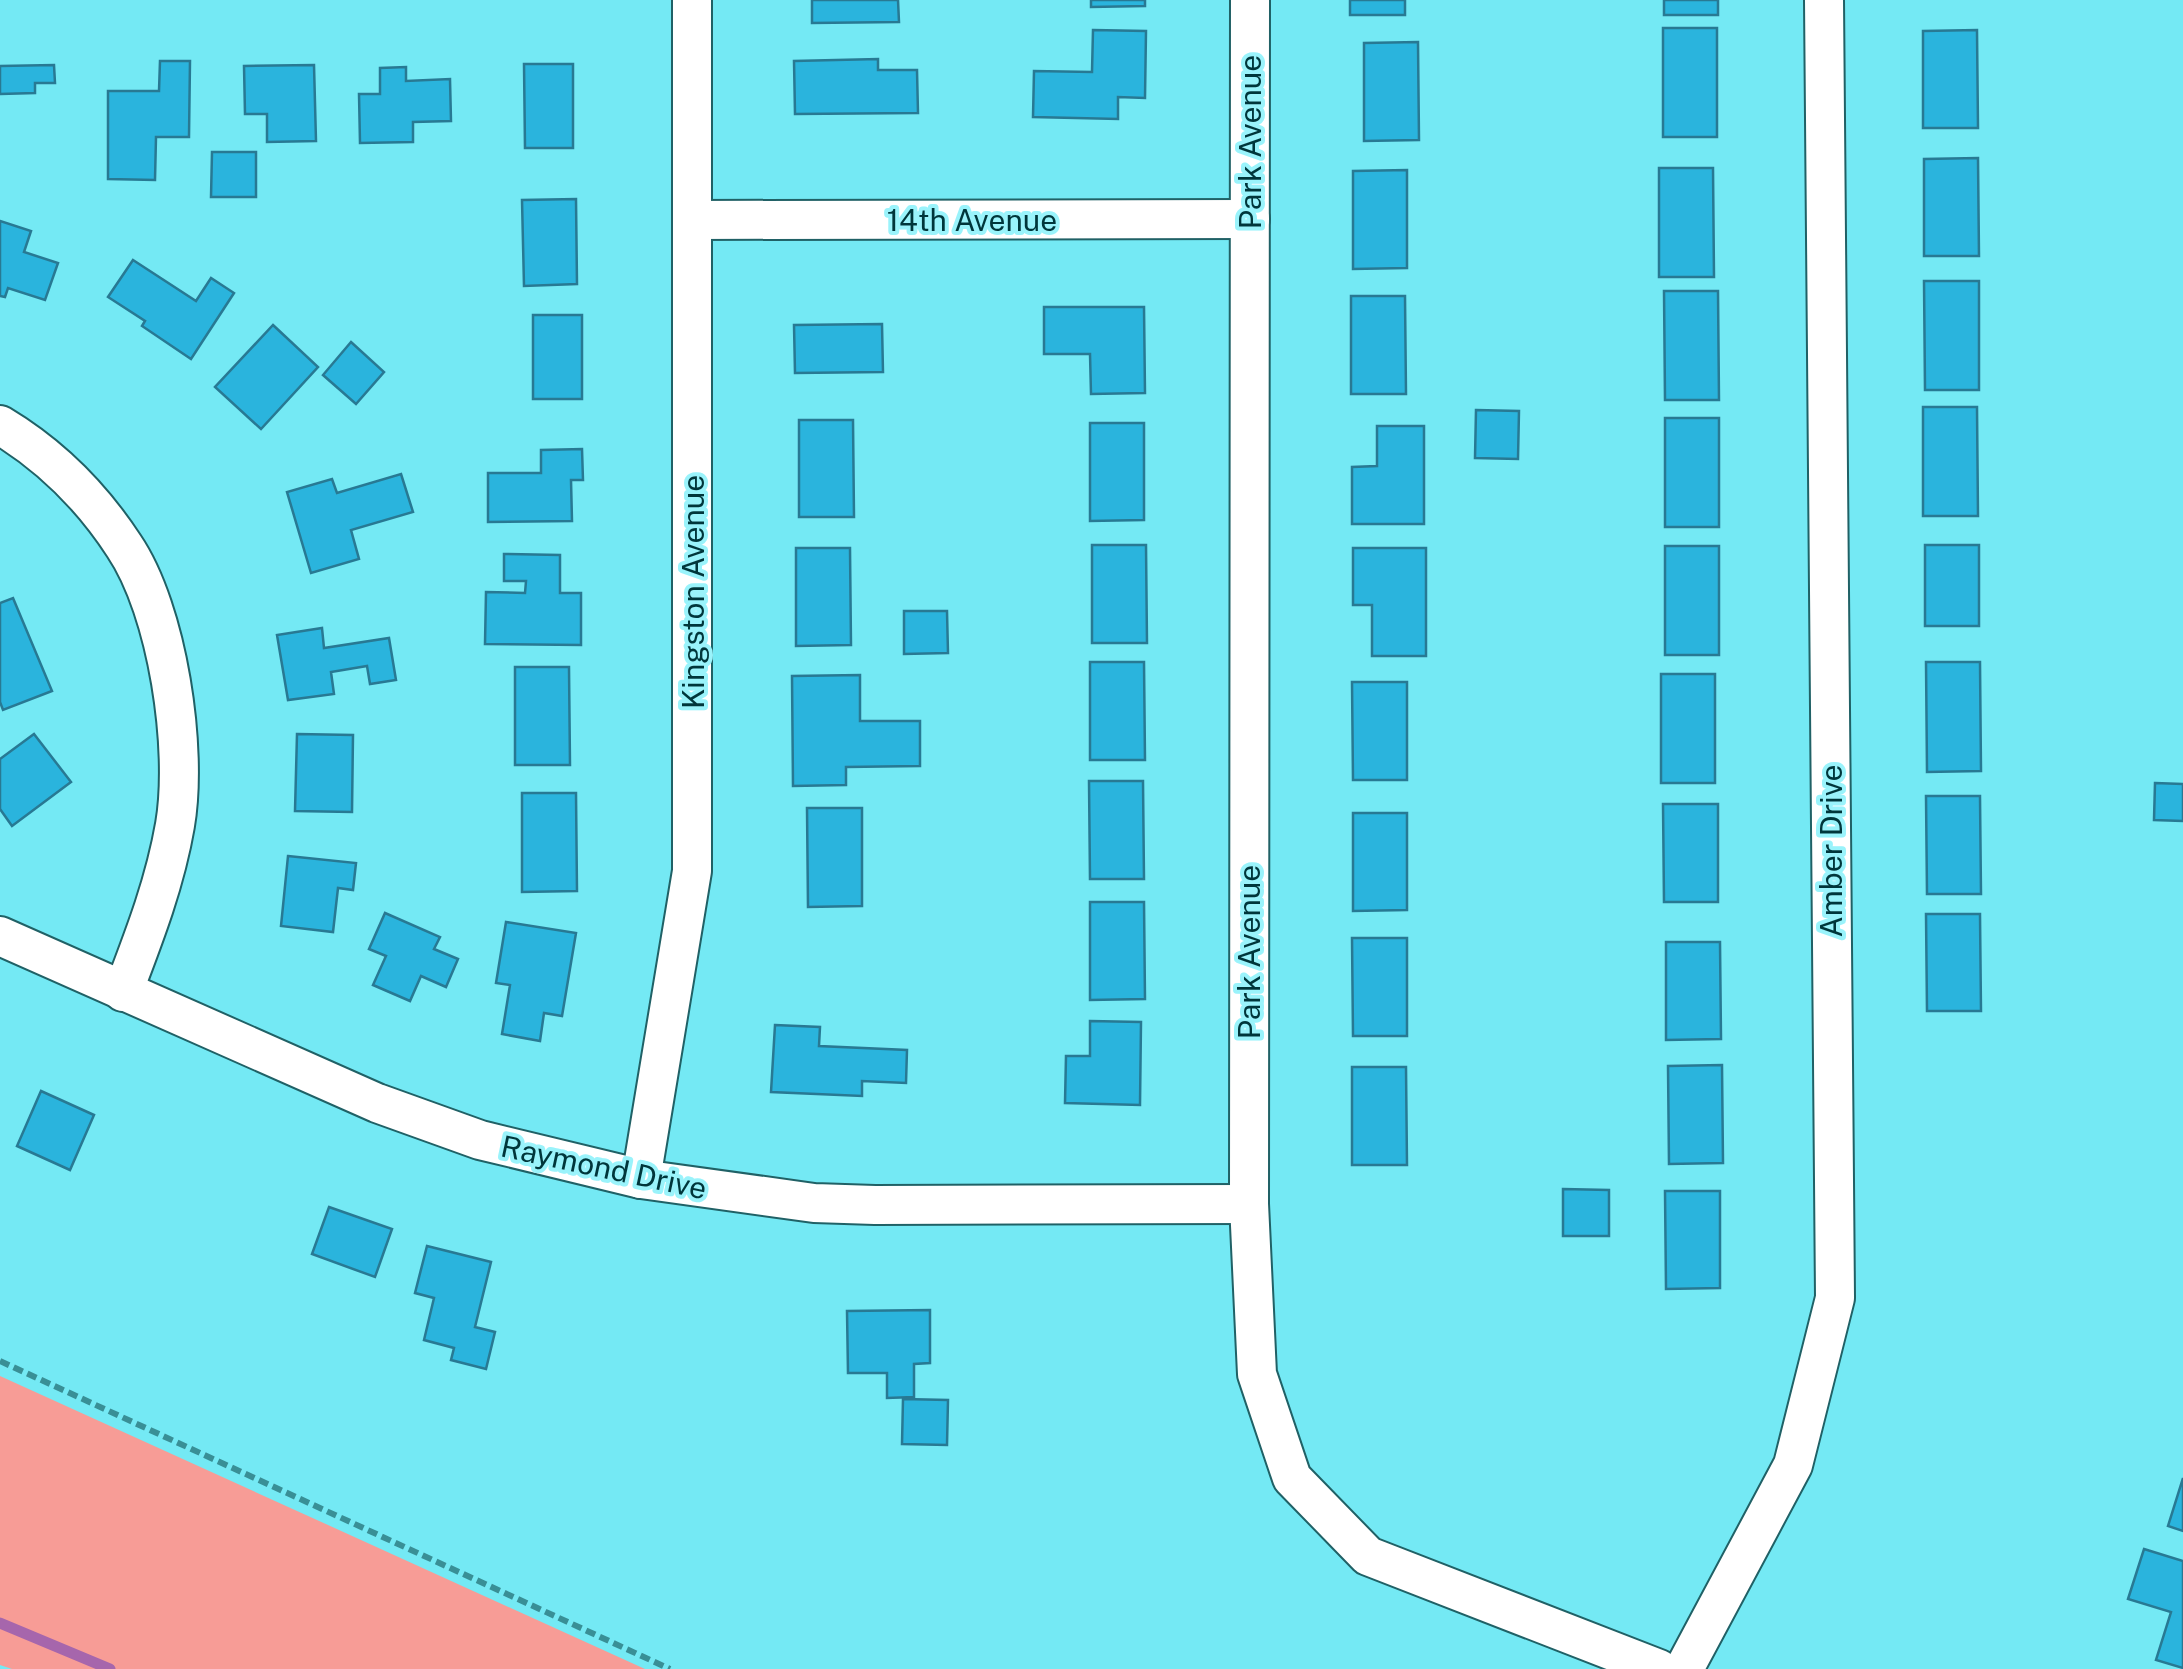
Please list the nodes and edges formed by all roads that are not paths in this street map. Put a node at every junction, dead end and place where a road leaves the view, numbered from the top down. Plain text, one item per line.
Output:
1 (692, 0) edge
2 (1250, 0) edge
3 (1824, 0) edge
4 (1250, 219) junction
5 (693, 220) junction
6 (0, 425) edge
7 (0, 936) edge
8 (123, 992) junction
9 (641, 1180) junction
10 (1249, 1204) junction
11 (1659, 1669) edge
12 (1684, 1669) edge

1 - 5 street, Kingston Avenue
2 - 4 street, Park Avenue
3 - 12 street, Amber Drive
4 - 5 street, 14th Avenue
4 - 10 street, Park Avenue
5 - 9 street, Kingston Avenue
6 - 8 street
7 - 8 street, Raymond Drive
8 - 9 street, Raymond Drive
9 - 10 street, Raymond Drive
10 - 11 street, Park Avenue

